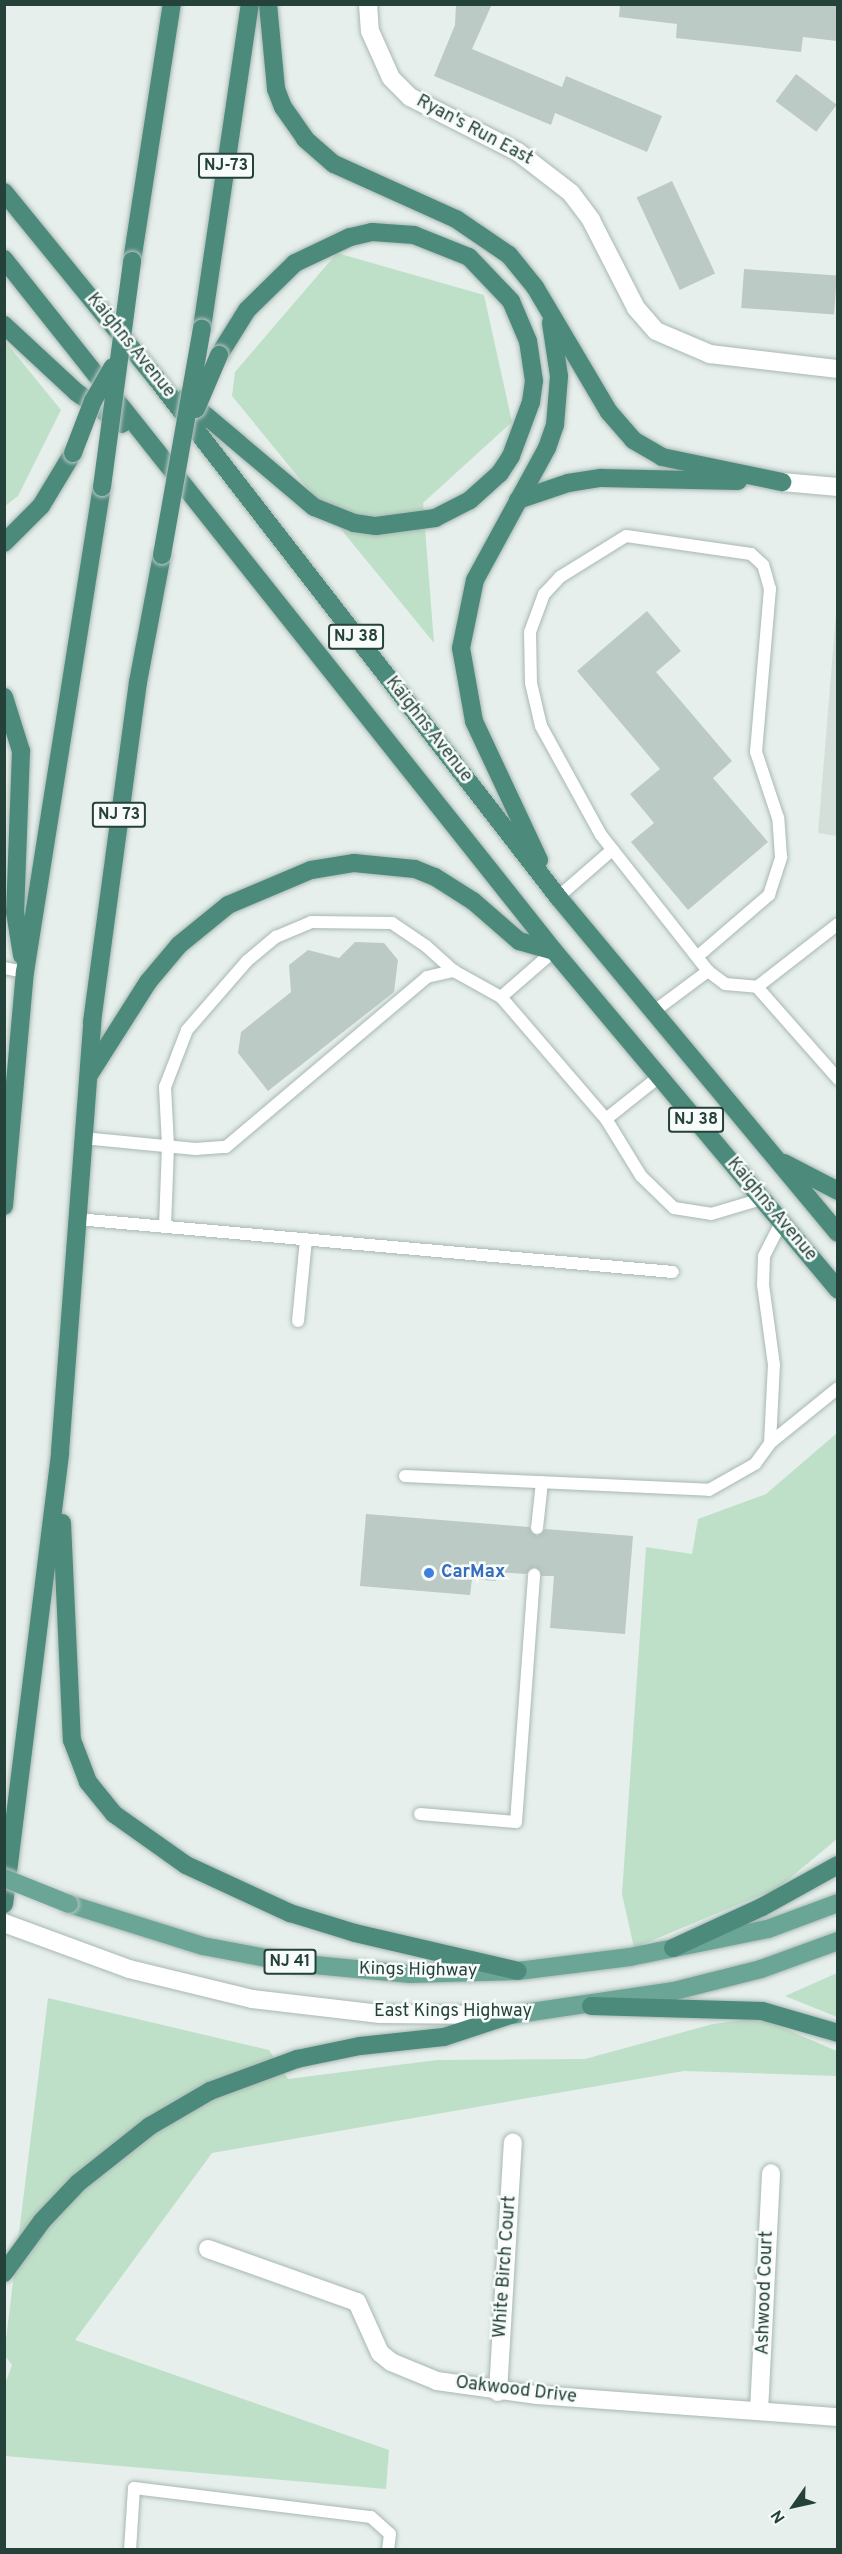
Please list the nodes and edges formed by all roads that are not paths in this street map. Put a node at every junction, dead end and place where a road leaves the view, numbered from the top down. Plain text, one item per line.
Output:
1 (172, 4) edge
2 (250, 4) edge
3 (268, 4) edge
4 (368, 4) edge
5 (4, 192) edge
6 (4, 259) edge
7 (547, 307) junction
8 (4, 325) edge
9 (202, 328) joint
10 (116, 363) junction
11 (837, 369) edge
12 (155, 377) junction
13 (184, 435) junction
14 (147, 442) junction
15 (782, 482) junction
16 (837, 487) edge
17 (518, 500) junction
18 (4, 543) edge
19 (4, 697) edge
20 (612, 850) junction
21 (558, 897) junction
22 (837, 924) edge
23 (554, 951) junction
24 (698, 956) junction
25 (4, 969) edge
26 (454, 971) junction
27 (708, 971) junction
28 (25, 972) junction
29 (757, 987) junction
30 (501, 997) junction
31 (653, 1012) junction
32 (87, 1076) junction
33 (660, 1076) junction
34 (837, 1079) edge
35 (606, 1119) junction
36 (83, 1138) junction
37 (168, 1146) junction
38 (778, 1161) junction
39 (837, 1191) edge
40 (762, 1199) junction
41 (4, 1206) edge
42 (77, 1219) junction
43 (781, 1222) junction
44 (165, 1227) junction
45 (837, 1233) edge
46 (306, 1240) junction
47 (673, 1272) dead end
48 (837, 1290) edge
49 (298, 1321) dead end
50 (837, 1388) edge
51 (770, 1443) junction
52 (60, 1452) junction
53 (405, 1476) dead end
54 (542, 1482) junction
55 (537, 1528) dead end
56 (534, 1575) dead end
57 (420, 1814) dead end
58 (837, 1865) edge
59 (4, 1878) edge
60 (837, 1903) edge
61 (4, 1904) edge
62 (4, 1923) edge
63 (837, 1941) edge
64 (673, 1948) junction
65 (518, 1971) junction
66 (591, 2006) junction
67 (511, 2015) junction
68 (837, 2033) edge
69 (513, 2142) dead end
70 (771, 2174) dead end
71 (208, 2249) dead end
72 (4, 2273) edge
73 (498, 2392) junction
74 (759, 2411) junction
75 (837, 2417) edge
76 (130, 2550) edge
77 (388, 2550) edge

1 - 10 highway, bridge
2 - 9 highway, NJ-73
3 - 7 highway
4 - 11 street, Ryan's Run East
5 - 12 highway, Kaighns Avenue / NJ 38
6 - 14 highway, Kaighns Avenue / NJ 38
7 - 15 highway
7 - 17 highway
8 - 14 highway
9 - 13 highway, NJ 73, bridge
10 - 18 highway, bridge
10 - 28 highway, bridge
12 - 13 highway, bridge
12 - 21 highway, Kaighns Avenue / NJ 38
13 - 32 highway, NJ 73, bridge
14 - 23 highway, Kaighns Avenue / NJ 38
15 - 16 street
15 - 17 highway
17 - 21 highway
19 - 28 highway
20 - 21 lane
20 - 24 lane
20 - 24 lane
21 - 31 highway, Kaighns Avenue / NJ 38
22 - 29 lane
23 - 30 lane
23 - 32 highway
23 - 33 highway, Kaighns Avenue / NJ 38
24 - 27 lane
25 - 28 lane
26 - 30 lane
26 - 37 lane
26 - 37 lane
27 - 29 lane
27 - 31 lane
28 - 41 highway
29 - 34 lane
30 - 35 lane
31 - 38 highway, Kaighns Avenue / NJ 38
32 - 36 highway, NJ 73
33 - 35 lane
33 - 40 highway, Kaighns Avenue / NJ 38
35 - 40 lane
36 - 37 lane
36 - 42 highway, NJ 73
37 - 44 lane
38 - 39 highway
38 - 45 highway, Kaighns Avenue / NJ 38
40 - 43 highway, Kaighns Avenue / NJ 38
42 - 44 lane
42 - 52 highway, NJ 73
43 - 48 highway, Kaighns Avenue / NJ 38
43 - 51 lane
44 - 46 lane
46 - 47 lane
46 - 49 lane
50 - 51 lane
51 - 54 lane
52 - 61 highway, NJ 73
52 - 65 highway
53 - 54 lane
54 - 55 lane
56 - 57 lane
58 - 64 highway
59 - 65 main road, Kings Highway / NJ 41, bridge
60 - 64 main road, Kings Highway / NJ 41
62 - 67 street, East Kings Highway / NJ 41
63 - 66 main road, East Kings Highway / NJ 41
64 - 65 main road, Kings Highway / NJ 41
66 - 67 main road, East Kings Highway / NJ 41
66 - 68 highway
67 - 72 highway
69 - 73 street, White Birch Court
70 - 74 street, Ashwood Court
71 - 73 street, Oakwood Drive
73 - 74 street, Oakwood Drive
74 - 75 street, Oakwood Drive
76 - 77 lane

